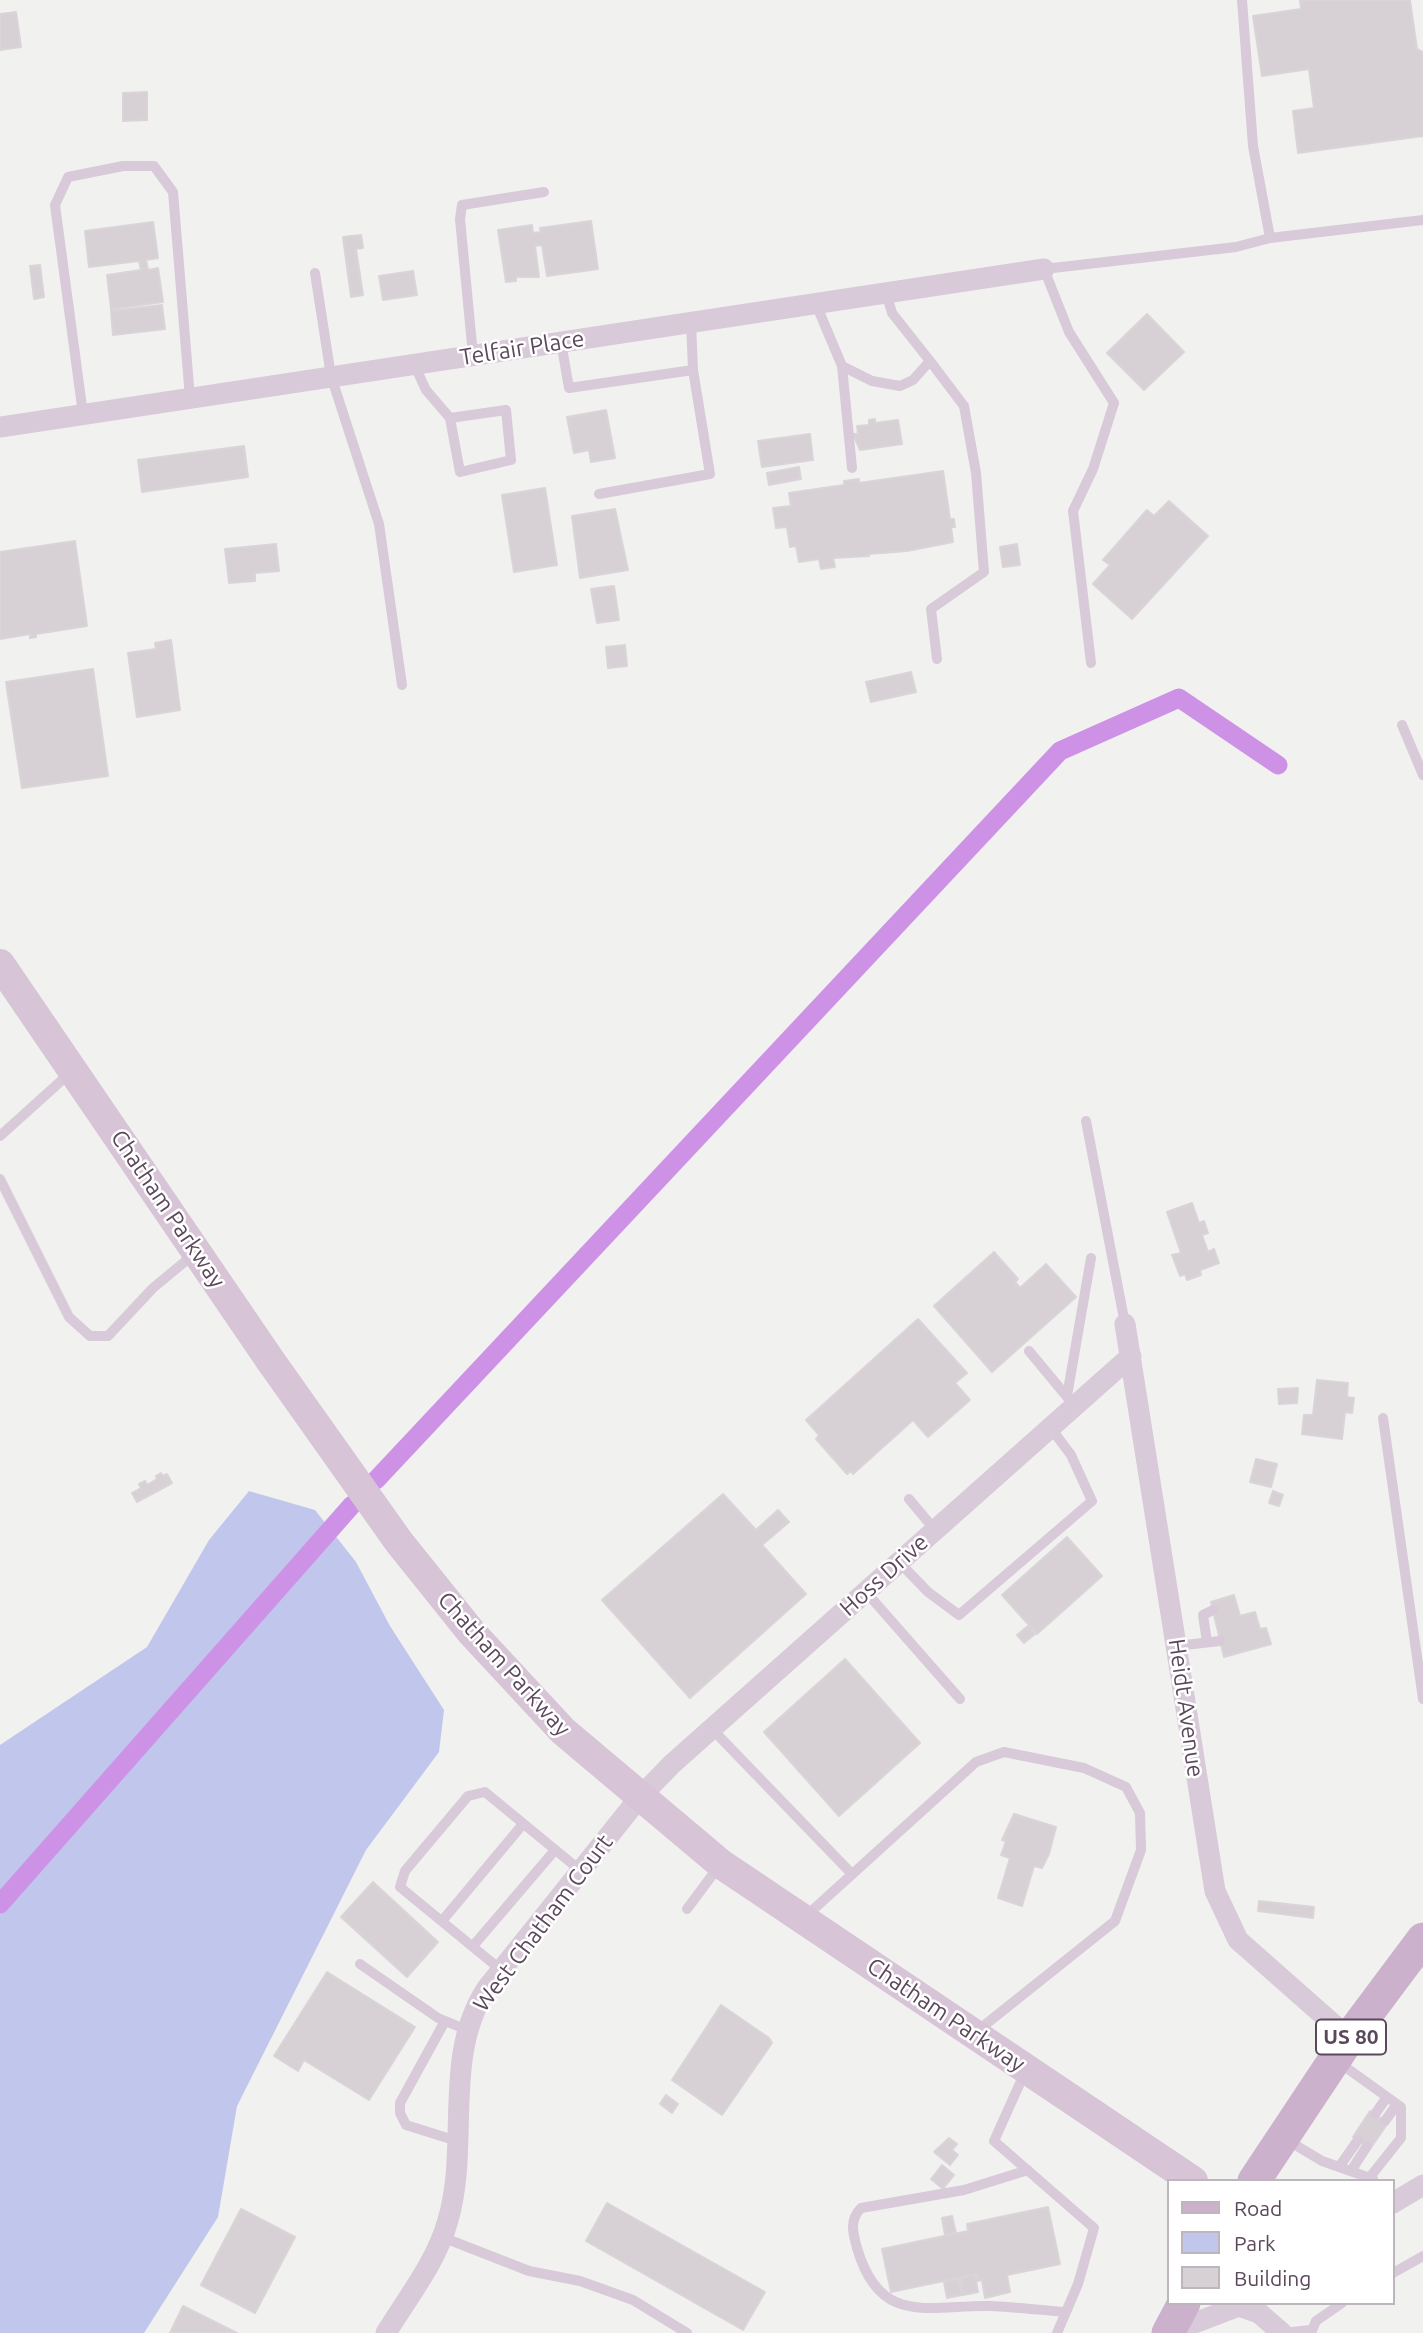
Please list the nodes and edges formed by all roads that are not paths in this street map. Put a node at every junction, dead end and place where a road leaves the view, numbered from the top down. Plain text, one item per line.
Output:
1 (1242, 0) edge
2 (544, 192) dead end
3 (1423, 220) edge
4 (1270, 238) junction
5 (1044, 269) junction
6 (316, 273) dead end
7 (886, 293) junction
8 (816, 304) junction
9 (691, 322) junction
10 (561, 342) junction
11 (473, 355) junction
12 (930, 361) junction
13 (414, 364) junction
14 (842, 366) junction
15 (693, 370) junction
16 (331, 376) junction
17 (190, 398) junction
18 (83, 414) junction
19 (450, 418) junction
20 (0, 427) edge
21 (852, 468) dead end
22 (599, 494) dead end
23 (937, 659) dead end
24 (1091, 663) dead end
25 (402, 685) dead end
26 (1402, 725) dead end
27 (1423, 775) edge
28 (0, 964) edge
29 (73, 1070) junction
30 (1086, 1121) dead end
31 (0, 1136) edge
32 (0, 1180) edge
33 (197, 1251) junction
34 (1091, 1258) dead end
35 (1125, 1324) joint
36 (1029, 1351) dead end
37 (1130, 1356) junction
38 (1071, 1401) junction
39 (1383, 1418) dead end
40 (1051, 1427) junction
41 (909, 1499) dead end
42 (935, 1530) junction
43 (899, 1562) junction
44 (866, 1592) junction
45 (1213, 1610) dead end
46 (1220, 1641) dead end
47 (1208, 1643) junction
48 (1176, 1646) junction
49 (960, 1699) dead end
50 (1423, 1699) edge
51 (712, 1729) junction
52 (639, 1798) junction
53 (523, 1824) junction
54 (555, 1850) junction
55 (721, 1864) junction
56 (581, 1871) junction
57 (851, 1873) junction
58 (687, 1909) dead end
59 (803, 1919) junction
60 (442, 1921) junction
61 (1423, 1939) edge
62 (473, 1946) junction
63 (360, 1964) dead end
64 (501, 1970) junction
65 (445, 2021) junction
66 (467, 2030) junction
67 (974, 2034) junction
68 (1342, 2049) junction
69 (1027, 2069) junction
70 (1387, 2097) junction
71 (1397, 2104) junction
72 (1375, 2114) dead end
73 (1385, 2121) dead end
74 (1282, 2137) junction
75 (457, 2141) junction
76 (1339, 2167) junction
77 (1028, 2170) junction
78 (1351, 2171) junction
79 (1190, 2179) edge
80 (1255, 2179) edge
81 (1373, 2179) edge
82 (442, 2237) junction
83 (1423, 2256) edge
84 (1395, 2272) edge
85 (1183, 2305) edge
86 (1275, 2305) edge
87 (1339, 2305) edge
88 (1066, 2312) junction
89 (1311, 2331) edge
90 (386, 2333) edge
91 (687, 2333) edge
92 (1056, 2333) edge
93 (1168, 2333) edge
94 (1282, 2333) edge

1 - 4 lane
2 - 11 lane
3 - 4 lane
4 - 5 lane
5 - 7 street, Telfair Place
5 - 24 lane
6 - 16 lane
7 - 8 street, Telfair Place
7 - 12 lane
8 - 9 street, Telfair Place
8 - 14 lane
9 - 10 street, Telfair Place
9 - 15 lane
10 - 11 street, Telfair Place
10 - 15 lane
11 - 13 street, Telfair Place
12 - 14 lane
12 - 23 lane
13 - 16 street, Telfair Place
13 - 19 lane
14 - 21 lane
15 - 22 lane
16 - 17 street, Telfair Place
16 - 25 lane
17 - 18 street, Telfair Place
17 - 18 lane
18 - 20 street, Telfair Place
19 - 19 lane
26 - 27 lane
28 - 29 main road, Chatham Parkway
29 - 31 lane
29 - 33 main road, Chatham Parkway
30 - 35 lane
32 - 33 lane
33 - 52 main road, Chatham Parkway
34 - 38 lane
35 - 37 street, Heidt Avenue
36 - 38 lane
37 - 38 street, Hoss Drive
37 - 48 street, Heidt Avenue
38 - 40 street, Hoss Drive
39 - 50 lane
40 - 42 street, Hoss Drive
40 - 43 lane
41 - 42 lane
42 - 43 street, Hoss Drive
43 - 44 street, Hoss Drive
44 - 49 lane
44 - 51 street, Hoss Drive
45 - 47 lane
46 - 47 lane
47 - 48 lane
48 - 68 street, Heidt Avenue
51 - 52 street, Hoss Drive
51 - 57 lane
52 - 55 main road, Chatham Parkway
52 - 56 street, West Chatham Court
53 - 54 lane
53 - 60 lane
53 - 60 lane
54 - 56 lane
54 - 62 lane
55 - 58 lane
55 - 59 main road, Chatham Parkway
56 - 64 street, West Chatham Court
57 - 59 lane
57 - 67 lane
59 - 67 main road, Chatham Parkway
60 - 62 lane
61 - 68 main road, US 80
62 - 64 lane
63 - 65 lane
64 - 66 street, West Chatham Court
65 - 66 lane
65 - 75 lane
66 - 75 street, West Chatham Court
67 - 69 main road, Chatham Parkway
68 - 70 lane
68 - 74 main road, US 80
69 - 77 lane
69 - 79 main road, Chatham Parkway
70 - 71 lane
70 - 72 lane
71 - 73 lane
71 - 81 lane
74 - 76 lane
74 - 80 main road, US 80
75 - 82 street, West Chatham Court
76 - 78 lane
76 - 78 lane
77 - 88 lane
77 - 88 lane
78 - 81 lane
82 - 90 street, West Chatham Court
82 - 91 lane
83 - 84 lane
85 - 93 main road
86 - 94 street
87 - 89 lane
88 - 92 lane
89 - 94 lane
93 - 94 street

